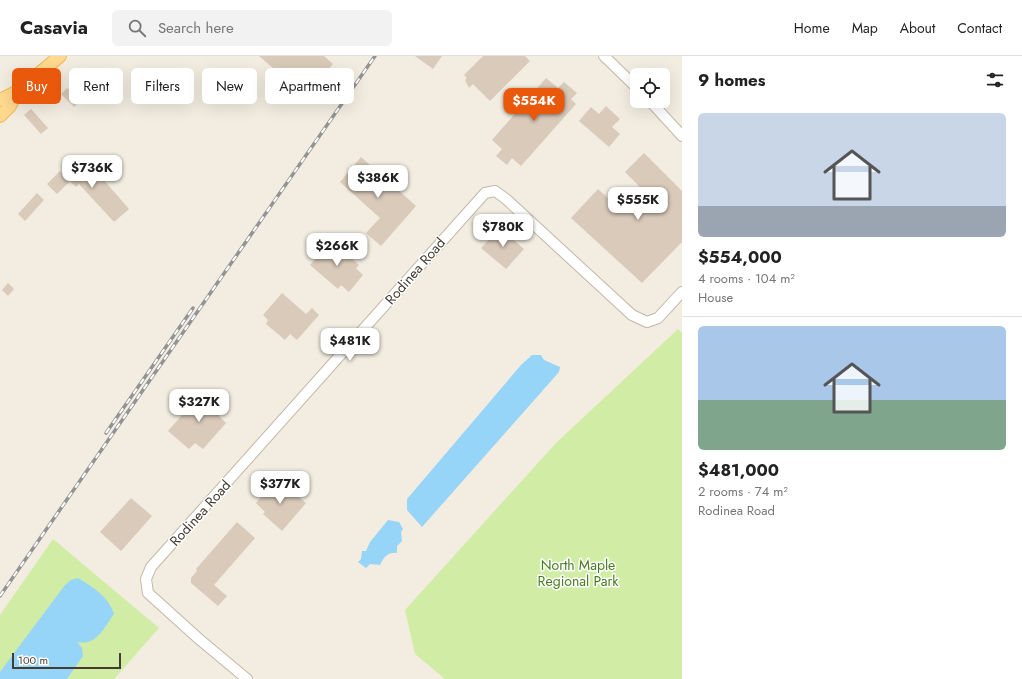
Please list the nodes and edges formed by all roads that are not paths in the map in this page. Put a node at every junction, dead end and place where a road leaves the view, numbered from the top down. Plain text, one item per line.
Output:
1 (60, 56) edge
2 (604, 56) edge
3 (46, 68) edge
4 (630, 81) edge
5 (12, 94) edge
6 (0, 100) edge
7 (12, 102) edge
8 (656, 108) edge
9 (0, 116) edge
10 (682, 136) edge
11 (682, 292) edge
12 (247, 679) edge

1 - 3 main road
2 - 4 street
5 - 6 main road
7 - 9 main road
8 - 10 street
11 - 12 street, Rodinea Road

